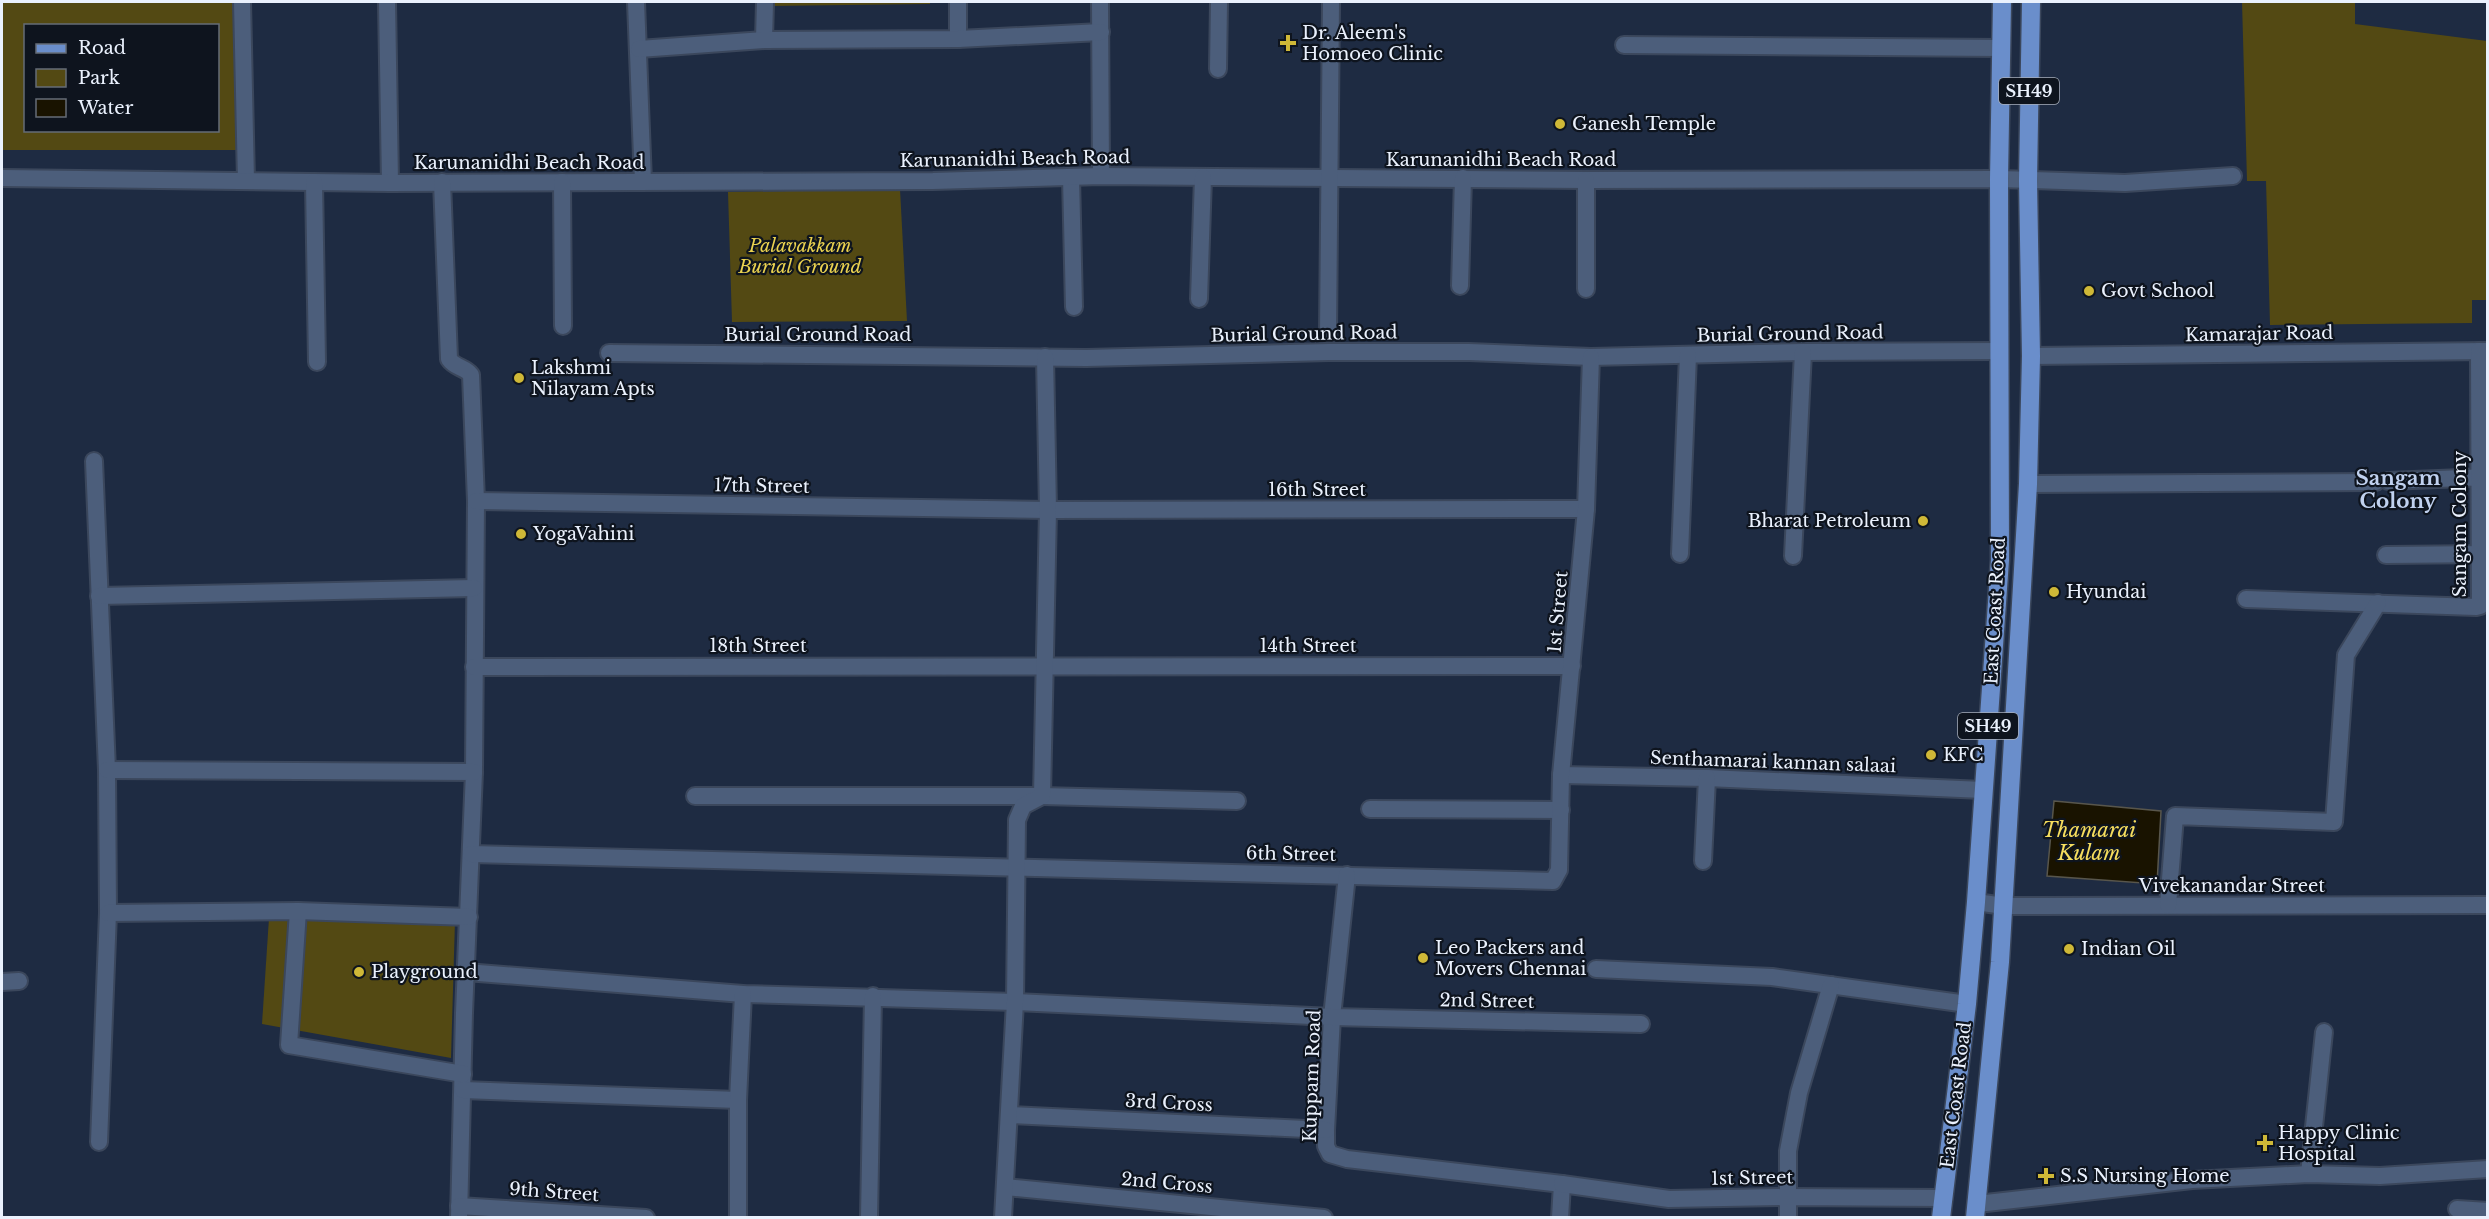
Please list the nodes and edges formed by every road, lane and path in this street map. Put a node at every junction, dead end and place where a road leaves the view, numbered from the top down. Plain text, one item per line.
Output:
1 (242, 2) edge
2 (387, 2) edge
3 (636, 2) edge
4 (765, 2) edge
5 (958, 2) edge
6 (1100, 2) edge
7 (1219, 2) edge
8 (1331, 2) edge
9 (2001, 2) edge
10 (2031, 2) edge
11 (1101, 32) junction
12 (958, 39) junction
13 (764, 40) junction
14 (1624, 45) dead end
15 (2001, 48) junction
16 (639, 49) junction
17 (1218, 69) dead end
18 (1101, 176) junction
19 (2233, 176) dead end
20 (1071, 177) junction
21 (1203, 177) junction
22 (2, 178) edge
23 (1463, 178) junction
24 (1331, 179) junction
25 (1999, 179) junction
26 (1586, 180) junction
27 (246, 181) junction
28 (2028, 181) junction
29 (314, 182) junction
30 (442, 182) junction
31 (562, 182) junction
32 (643, 182) junction
33 (390, 183) junction
34 (1460, 286) dead end
35 (1586, 289) dead end
36 (1199, 299) dead end
37 (1074, 306) dead end
38 (563, 326) dead end
39 (1328, 334) dead end
40 (1999, 351) junction
41 (2483, 351) edge
42 (1803, 352) junction
43 (609, 353) dead end
44 (1688, 355) junction
45 (2031, 356) junction
46 (1045, 357) junction
47 (1591, 357) junction
48 (317, 362) dead end
49 (94, 461) dead end
50 (2483, 476) edge
51 (2028, 484) junction
52 (476, 501) junction
53 (1586, 509) junction
54 (1048, 510) junction
55 (1680, 554) dead end
56 (2484, 554) edge
57 (2386, 555) dead end
58 (1793, 556) dead end
59 (474, 588) junction
60 (99, 596) junction
61 (2246, 599) dead end
62 (2378, 603) junction
63 (1043, 665) junction
64 (1572, 666) junction
65 (474, 667) junction
66 (107, 770) junction
67 (474, 772) junction
68 (1562, 775) junction
69 (1707, 778) junction
70 (1983, 790) junction
71 (695, 795) dead end
72 (1042, 796) junction
73 (1237, 801) dead end
74 (1370, 809) dead end
75 (1561, 810) junction
76 (471, 854) junction
77 (1703, 861) dead end
78 (1016, 867) junction
79 (1559, 870) joint
80 (1347, 874) junction
81 (1976, 902) junction
82 (2168, 905) junction
83 (2487, 905) edge
84 (2004, 906) junction
85 (298, 911) junction
86 (108, 913) junction
87 (469, 916) junction
88 (1596, 969) dead end
89 (466, 972) junction
90 (19, 981) dead end
91 (2, 982) edge
92 (1831, 985) junction
93 (743, 993) junction
94 (873, 996) junction
95 (1015, 1002) junction
96 (1966, 1004) junction
97 (1332, 1017) junction
98 (1641, 1024) dead end
99 (2324, 1032) dead end
100 (463, 1082) junction
101 (738, 1100) junction
102 (1010, 1115) junction
103 (1326, 1130) junction
104 (99, 1142) dead end
105 (2487, 1169) edge
106 (2309, 1174) junction
107 (1562, 1184) junction
108 (1005, 1187) junction
109 (1787, 1197) junction
110 (1943, 1198) junction
111 (2457, 1209) dead end
112 (1976, 1211) edge
113 (2487, 1211) edge
114 (459, 1212) edge
115 (646, 1218) edge
116 (738, 1218) edge
117 (869, 1218) edge
118 (1003, 1218) edge
119 (1324, 1218) edge
120 (1560, 1218) edge
121 (1788, 1218) edge
122 (1941, 1218) edge

1 - 27 street
2 - 33 street
3 - 16 street
4 - 13 street
5 - 12 street
6 - 11 street
7 - 17 street
8 - 24 street
9 - 15 main road, East Coast Road / SH49
10 - 28 main road, East Coast Road / SH49
11 - 12 street
11 - 18 street
12 - 13 street
13 - 16 street
14 - 15 street
15 - 25 main road, East Coast Road / SH49
16 - 32 street
18 - 20 street, Karunanidhi Beach Road
18 - 21 street, Karunanidhi Beach Road
19 - 28 street, Karunanidhi Beach Road
20 - 32 street, Karunanidhi Beach Road
20 - 37 street
21 - 24 street, Karunanidhi Beach Road
21 - 36 street
22 - 27 street, Karunanidhi Beach Road
23 - 24 street, Karunanidhi Beach Road
23 - 26 street, Karunanidhi Beach Road
23 - 34 street
24 - 39 street
25 - 26 street, Karunanidhi Beach Road
25 - 28 street, Karunanidhi Beach Road
25 - 40 main road, East Coast Road / SH49
26 - 35 street
27 - 29 street, Karunanidhi Beach Road
28 - 45 main road, East Coast Road / SH49
29 - 33 street, Karunanidhi Beach Road
29 - 48 street
30 - 31 street, Karunanidhi Beach Road
30 - 33 street, Karunanidhi Beach Road
30 - 52 street
31 - 32 street, Karunanidhi Beach Road
31 - 38 street
40 - 42 street, Burial Ground Road
40 - 70 main road, East Coast Road / SH49
41 - 45 street, Kamarajar Road
41 - 50 street, Sangam Colony
42 - 44 street, Burial Ground Road
42 - 58 street
43 - 46 street, Burial Ground Road
44 - 47 street, Burial Ground Road
44 - 55 street
45 - 51 main road, East Coast Road / SH49
46 - 47 street, Burial Ground Road
46 - 54 street
47 - 53 street, 1st Street
49 - 60 street
50 - 51 street
50 - 56 street, Sangam Colony
51 - 84 main road, East Coast Road / SH49
52 - 54 street, 17th Street
52 - 59 street
53 - 54 street, 16th Street
53 - 64 street, 1st Street
54 - 63 street
56 - 57 street
56 - 62 street, Sangam Colony
59 - 60 street
59 - 65 street
60 - 66 street
61 - 62 street, Sangam Colony
62 - 82 street
63 - 64 street, 14th Street
63 - 65 street, 18th Street
63 - 72 street
64 - 68 street, 1st Street
65 - 67 street
66 - 67 street
66 - 86 street
67 - 76 street
68 - 69 street, Senthamarai kannan salaai
68 - 75 street, 1st Street
69 - 70 street, Senthamarai kannan salaai
69 - 77 street
70 - 81 main road, East Coast Road / SH49
71 - 72 street
72 - 73 street
72 - 78 street
74 - 75 street
75 - 79 street, 1st Street
76 - 78 street, 6th Street
76 - 87 street
78 - 80 street, 6th Street
78 - 95 street
79 - 80 street, 6th Street
80 - 97 street, Kuppam Road
81 - 84 street, Vivekanandar Street
81 - 96 main road, East Coast Road / SH49
82 - 83 street, Vivekanandar Street
82 - 84 street, Vivekanandar Street
84 - 112 main road, East Coast Road / SH49
85 - 86 street
85 - 87 street
85 - 100 street
86 - 104 street
87 - 89 street
88 - 92 street
89 - 93 street, 2nd Street
89 - 100 street
90 - 91 street
92 - 96 street
92 - 109 street
93 - 94 street, 2nd Street
93 - 101 street
94 - 95 street, 2nd Street
94 - 117 street
95 - 97 street, 2nd Street
95 - 102 street
96 - 110 main road, East Coast Road / SH49
97 - 98 street, 2nd Street
97 - 103 street, Kuppam Road
99 - 106 street
100 - 101 street
100 - 114 street
101 - 116 street
102 - 103 street, 3rd Cross
102 - 108 street
103 - 107 street, Kuppam Road
105 - 106 street
106 - 112 street
107 - 109 street, 1st Street
107 - 120 street
108 - 118 street
108 - 119 street, 2nd Cross
109 - 110 street, 1st Street
109 - 121 street
110 - 122 main road, East Coast Road / SH49
111 - 113 street
114 - 115 street, 9th Street

